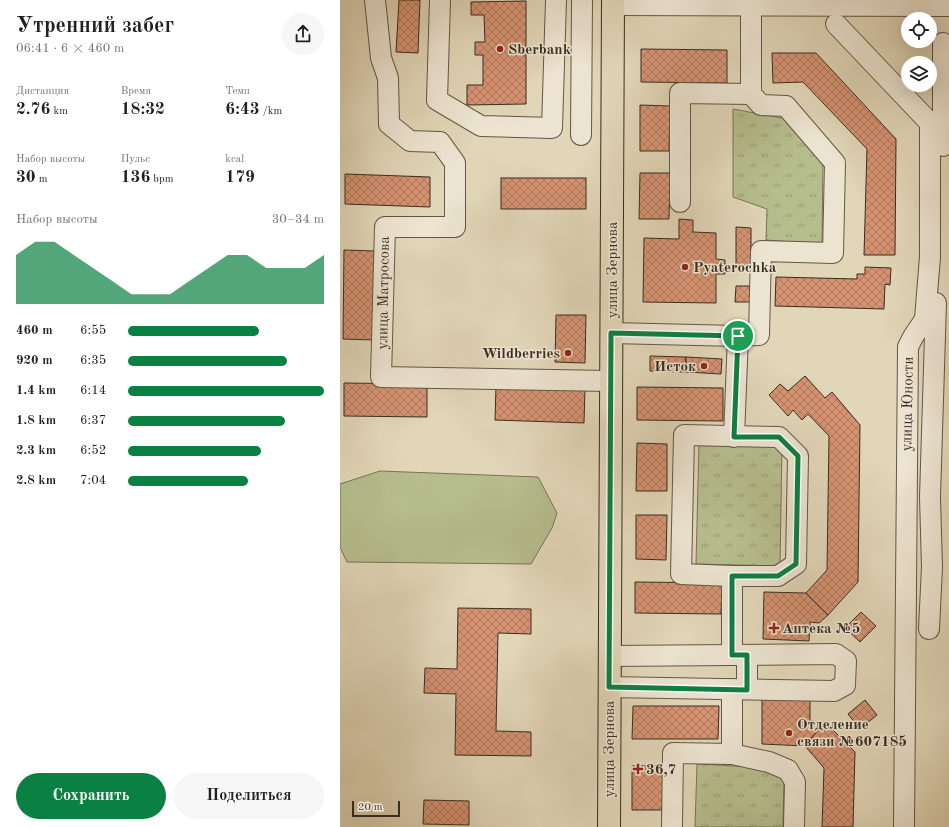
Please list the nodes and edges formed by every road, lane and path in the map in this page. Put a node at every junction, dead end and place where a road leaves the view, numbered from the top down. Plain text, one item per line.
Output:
1 (375, 0) edge
2 (440, 0) edge
3 (556, 0) edge
4 (582, 0) edge
5 (613, 3) edge
6 (949, 6) edge
7 (751, 7) junction
8 (836, 24) dead end
9 (942, 43) dead end
10 (751, 94) junction
11 (581, 135) dead end
12 (680, 202) dead end
13 (611, 333) junction
14 (738, 336) junction
15 (611, 381) junction
16 (734, 437) junction
17 (732, 576) junction
18 (930, 629) dead end
19 (711, 655) junction
20 (739, 655) junction
21 (610, 656) junction
22 (919, 668) dead end
23 (609, 687) junction
24 (712, 689) junction
25 (740, 689) junction
26 (732, 754) junction
27 (609, 827) edge
28 (672, 827) edge
29 (794, 827) edge
30 (904, 827) edge
31 (916, 827) edge

1 - 15 street, улица Матросова
2 - 3 street
4 - 11 street
5 - 7 street
5 - 13 main road, улица Зернова
6 - 7 street
7 - 10 street
8 - 30 street, улица Юности
9 - 18 street, улица Юности
10 - 12 street
10 - 14 street
13 - 14 street
13 - 15 main road, улица Зернова
14 - 16 street
15 - 21 main road, улица Зернова
16 - 17 street
16 - 17 street
17 - 20 street
19 - 20 street
19 - 21 street
19 - 24 street
20 - 25 street
20 - 25 street
21 - 23 main road, улица Зернова
22 - 31 street
23 - 24 street
23 - 27 main road, улица Зернова
24 - 25 street
25 - 26 street
26 - 28 street
26 - 29 street

